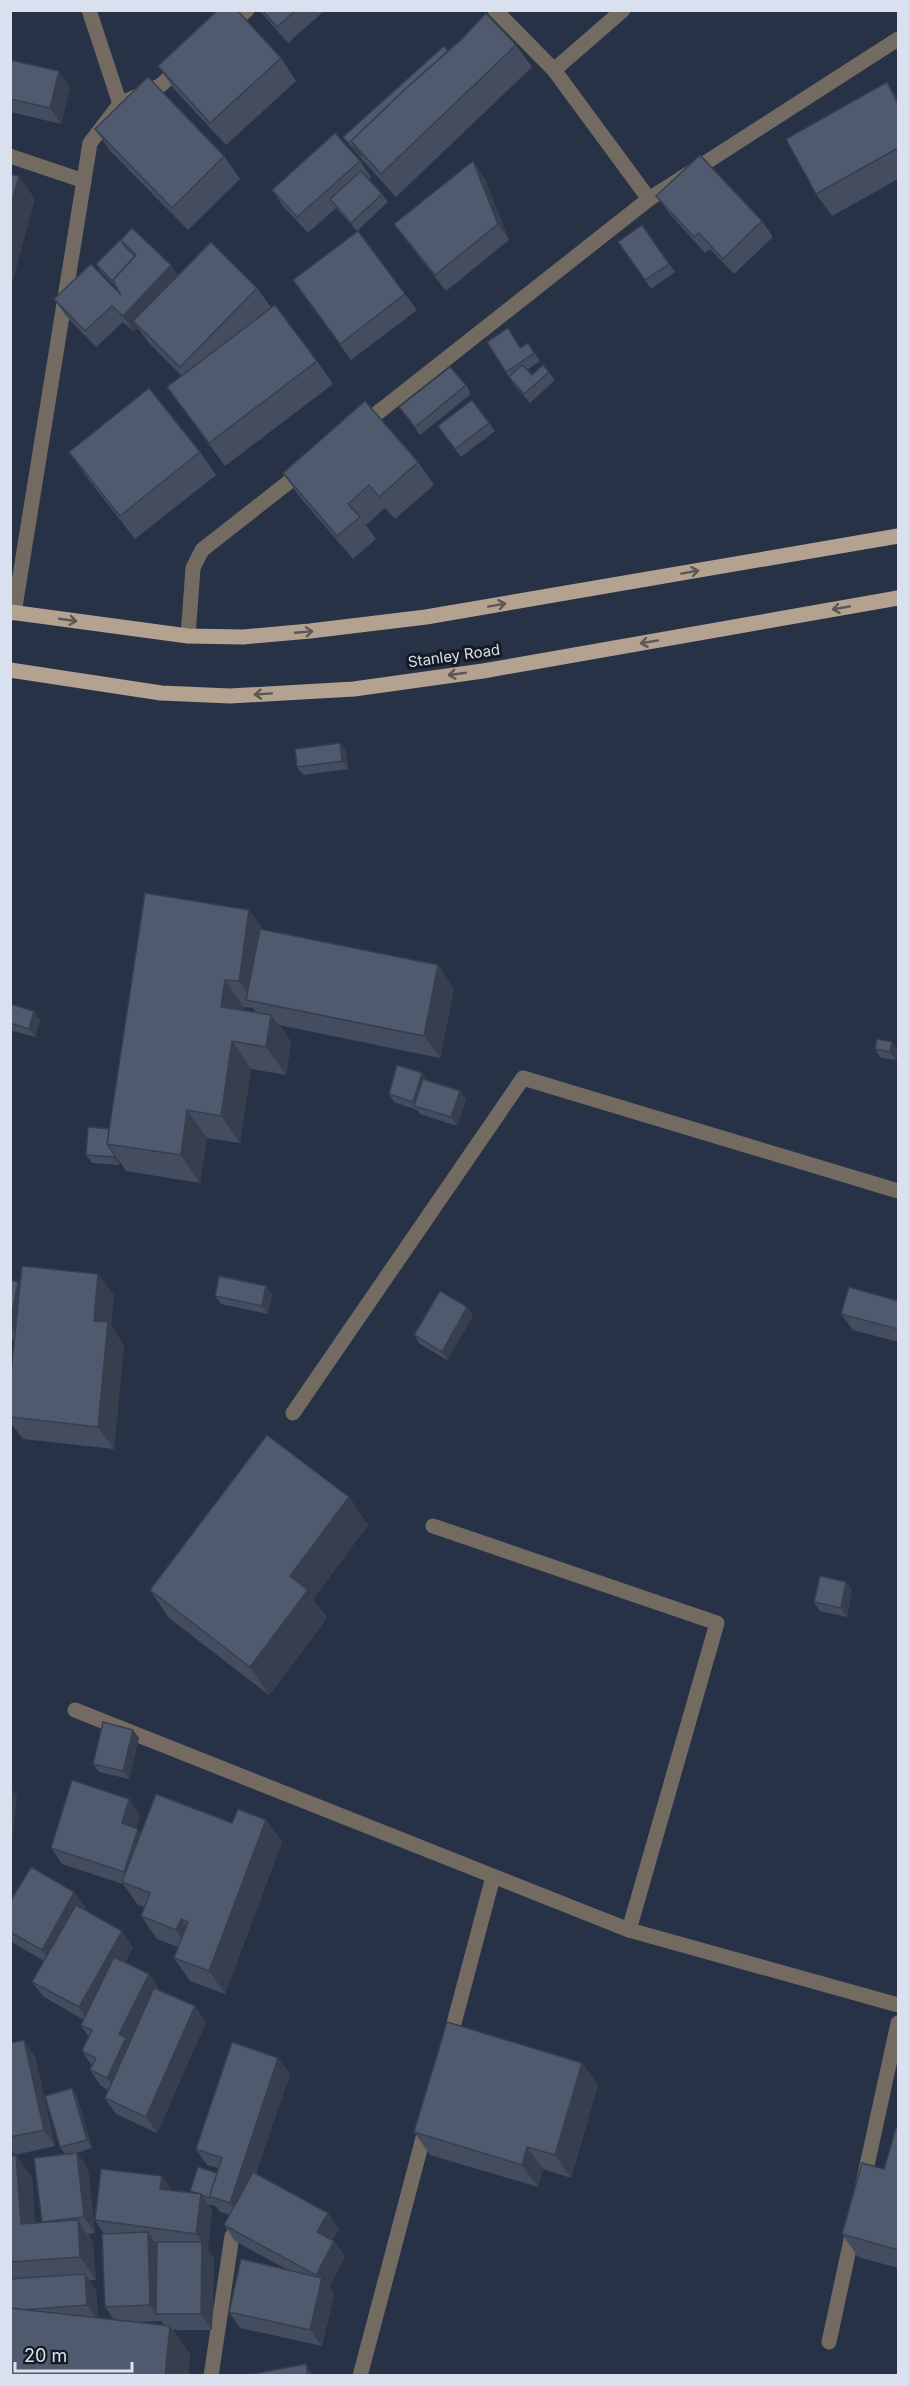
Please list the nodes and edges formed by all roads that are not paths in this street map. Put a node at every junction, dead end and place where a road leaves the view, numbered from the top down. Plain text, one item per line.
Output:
1 (89, 10) edge
2 (247, 10) edge
3 (495, 10) edge
4 (622, 10) edge
5 (898, 39) edge
6 (213, 40) edge
7 (195, 55) edge
8 (554, 70) junction
9 (120, 104) junction
10 (10, 156) edge
11 (84, 181) junction
12 (649, 200) junction
13 (351, 433) edge
14 (314, 462) edge
15 (898, 536) edge
16 (898, 598) edge
17 (12, 613) edge
18 (188, 636) junction
19 (10, 670) edge
20 (898, 1191) edge
21 (293, 1413) dead end
22 (433, 1526) dead end
23 (75, 1710) dead end
24 (493, 1877) junction
25 (628, 1930) junction
26 (898, 2005) edge
27 (898, 2023) edge
28 (444, 2058) edge
29 (432, 2103) edge
30 (232, 2236) edge
31 (828, 2342) dead end
32 (211, 2376) edge
33 (360, 2376) edge

1 - 9 street
2 - 6 street
3 - 8 street
4 - 8 street
5 - 12 street
7 - 9 street
8 - 12 street
9 - 11 street
10 - 11 street
11 - 17 street
12 - 13 street
14 - 18 street
18 -> 15 main road
16 -> 19 main road, Stanley Road
17 -> 18 main road
20 - 21 street
22 - 25 street
23 - 24 street
24 - 25 street
24 - 28 street
25 - 26 street
27 - 31 street
29 - 33 street
30 - 32 street

